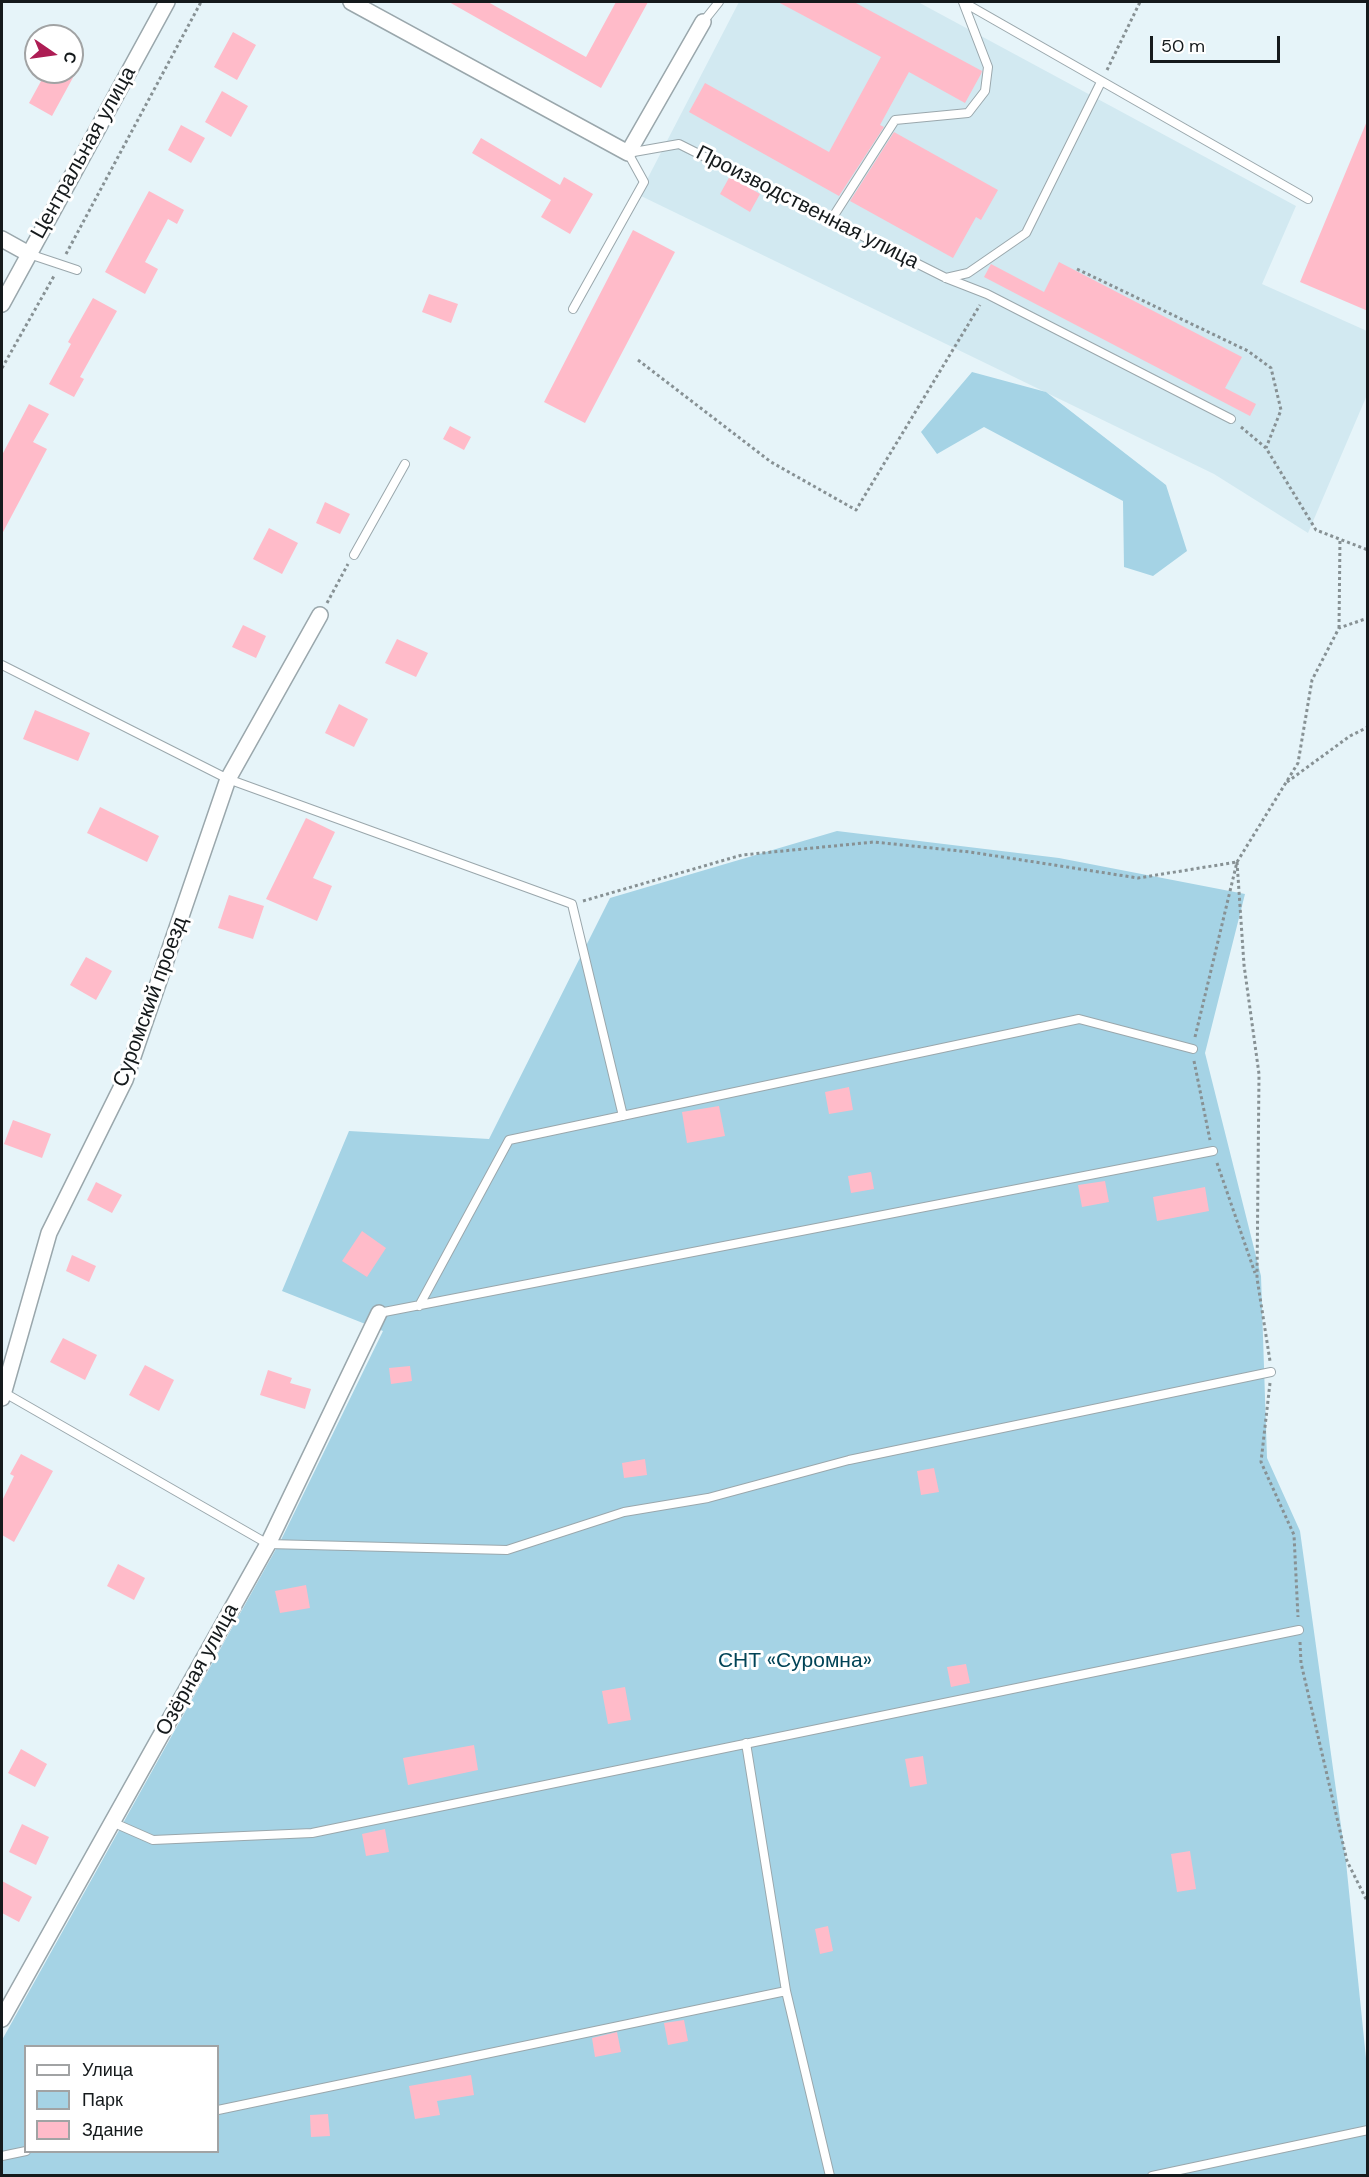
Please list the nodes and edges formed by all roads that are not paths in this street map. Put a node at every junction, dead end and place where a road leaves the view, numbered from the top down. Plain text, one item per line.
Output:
1 (167, 2) edge
2 (351, 2) edge
3 (719, 2) edge
4 (963, 2) edge
5 (703, 22) joint
6 (1101, 82) junction
7 (628, 153) junction
8 (1308, 199) dead end
9 (831, 220) junction
10 (2, 239) edge
11 (29, 254) junction
12 (77, 270) dead end
13 (946, 278) junction
14 (2, 304) edge
15 (573, 309) dead end
16 (1232, 419) road end
17 (405, 464) dead end
18 (354, 555) road end
19 (320, 615) road end
20 (2, 665) edge
21 (228, 779) junction
22 (1192, 1049) road end
23 (622, 1116) junction
24 (1213, 1150) road end
25 (419, 1306) junction
26 (379, 1314) joint
27 (1271, 1372) road end
28 (2, 1395) edge
29 (268, 1544) junction
30 (1299, 1630) dead end
31 (746, 1743) junction
32 (112, 1822) junction
33 (786, 1991) junction
34 (2, 2019) edge
35 (219, 2110) edge
36 (1368, 2130) edge
37 (24, 2151) edge
38 (2, 2156) edge
39 (830, 2175) edge
40 (1152, 2175) edge

1 - 11 street, Центральная улица
2 - 7 street
3 - 5 lane
4 - 6 lane
4 - 9 lane
5 - 7 street
6 - 8 lane
6 - 13 lane
7 - 9 lane, Производственная улица
7 - 15 lane
9 - 13 lane, Производственная улица
10 - 11 street
11 - 12 lane
11 - 14 street, Центральная улица
13 - 16 lane, Производственная улица
17 - 18 lane
19 - 21 street, Суромский проезд
20 - 21 lane
21 - 23 lane
21 - 28 street, Суромский проезд
22 - 23 lane
23 - 25 lane
24 - 25 lane
25 - 26 lane
26 - 29 street, Озёрная улица
27 - 29 lane
28 - 29 lane
29 - 32 street, Озёрная улица
30 - 31 lane
31 - 32 lane
31 - 33 lane
32 - 34 street, Озёрная улица
33 - 35 lane
33 - 39 lane
36 - 40 lane
37 - 38 lane

